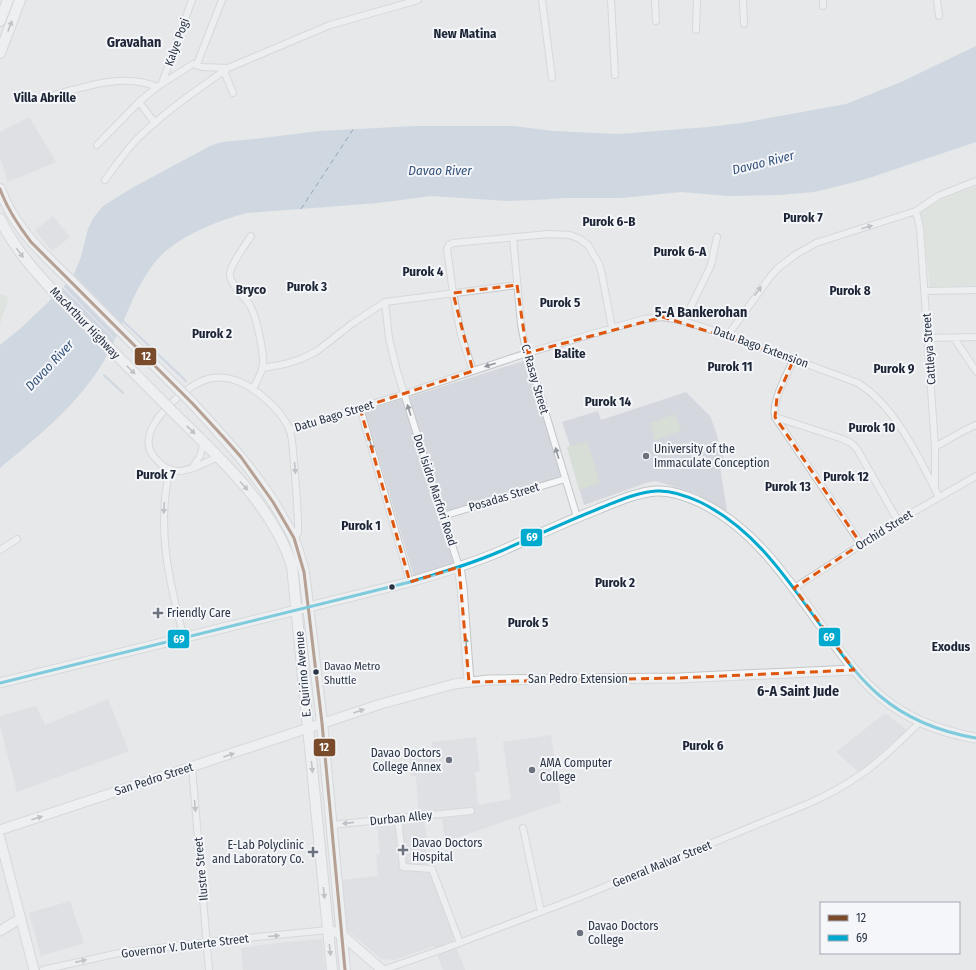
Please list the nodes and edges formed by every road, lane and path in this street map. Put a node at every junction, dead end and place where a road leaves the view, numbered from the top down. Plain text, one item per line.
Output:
1 (8, 0) edge
2 (20, 0) edge
3 (192, 0) edge
4 (222, 0) edge
5 (418, 0) edge
6 (542, 0) edge
7 (612, 0) edge
8 (655, 0) edge
9 (697, 0) edge
10 (743, 0) edge
11 (937, 0) edge
12 (939, 16) dead end
13 (0, 21) edge
14 (656, 21) dead end
15 (744, 24) dead end
16 (696, 30) dead end
17 (0, 53) edge
18 (197, 64) junction
19 (226, 69) junction
20 (616, 75) dead end
21 (552, 78) dead end
22 (160, 85) junction
23 (233, 93) dead end
24 (54, 95) dead end
25 (139, 102) junction
26 (155, 122) junction
27 (97, 145) dead end
28 (105, 180) dead end
29 (976, 180) edge
30 (0, 189) edge
31 (916, 211) junction
32 (0, 219) edge
33 (251, 236) dead end
34 (513, 237) junction
35 (717, 237) dead end
36 (517, 285) junction
37 (976, 290) edge
38 (925, 291) junction
39 (453, 293) junction
40 (385, 302) junction
41 (684, 321) junction
42 (612, 328) junction
43 (728, 335) junction
44 (976, 337) edge
45 (929, 338) junction
46 (954, 338) junction
47 (527, 353) junction
48 (794, 358) junction
49 (263, 368) junction
50 (473, 371) junction
51 (976, 371) edge
52 (253, 389) junction
53 (404, 394) junction
54 (192, 404) joint
55 (360, 408) junction
56 (775, 417) junction
57 (179, 418) joint
58 (976, 425) edge
59 (289, 430) junction
60 (204, 442) junction
61 (935, 447) junction
62 (218, 457) junction
63 (193, 467) junction
64 (170, 469) junction
65 (976, 476) edge
66 (565, 479) junction
67 (935, 488) junction
68 (939, 497) junction
69 (443, 516) junction
70 (577, 517) junction
71 (898, 521) junction
72 (294, 538) junction
73 (17, 539) dead end
74 (861, 544) junction
75 (0, 550) edge
76 (459, 567) junction
77 (410, 582) junction
78 (794, 588) junction
79 (308, 608) junction
80 (297, 610) junction
81 (184, 638) junction
82 (854, 670) junction
83 (469, 682) junction
84 (0, 683) edge
85 (922, 721) junction
86 (322, 723) junction
87 (308, 728) junction
88 (976, 738) edge
89 (192, 767) junction
90 (470, 811) dead end
91 (395, 818) junction
92 (331, 825) junction
93 (523, 828) dead end
94 (0, 830) edge
95 (0, 838) edge
96 (541, 912) junction
97 (21, 918) junction
98 (328, 930) junction
99 (0, 931) edge
100 (341, 934) junction
101 (207, 942) junction
102 (460, 943) junction
103 (34, 970) edge
104 (43, 970) edge
105 (209, 970) edge
106 (332, 970) edge
107 (345, 970) edge
108 (382, 970) edge

1 - 13 main road
17 -> 2 main road
3 - 22 street, Kalye Pogi
4 - 18 street
5 - 19 street
6 - 21 street
7 - 20 street
8 - 14 street
9 - 16 street
10 - 15 street
11 - 12 street
18 - 19 street
18 - 22 street
19 - 23 street
19 - 26 street
22 - 24 street
22 - 25 street
25 - 26 street
25 - 27 street
26 - 28 street
29 - 31 street
30 - 54 main road, MacArthur Highway, bridge
31 - 38 street, Cattleya Street
43 -> 31 street
32 -> 57 main road, MacArthur Highway, bridge
33 - 49 street
34 - 36 street, C. Rasay Street
34 - 39 street
34 - 42 street
35 - 41 street
36 - 39 street
36 - 47 street, C. Rasay Street
37 - 38 street
38 - 45 street, Cattleya Street
39 - 40 street
39 - 50 street
40 - 49 street
40 - 53 street, Don Isidro Marfori Road
41 - 42 street, Datu Bago Extension
41 - 43 street, Datu Bago Extension
42 - 47 street, Datu Bago Extension
43 - 48 street, Datu Bago Extension
44 - 46 street
45 - 46 street
45 - 61 street, Cattleya Street
46 - 51 street
47 -> 50 street, Datu Bago Street
66 -> 47 street, C. Rasay Street
48 - 56 street
48 - 67 street, Datu Bago Extension
49 - 52 street
50 - 53 street, Datu Bago Street
52 - 59 street, Datu Bago Street
52 - 64 street, Datu Bago Street
53 - 55 street, Datu Bago Street
69 -> 53 street, Don Isidro Marfori Road
54 - 72 main road, E. Quirino Avenue
55 - 59 street, Datu Bago Street
55 -> 77 street
56 - 71 street
56 - 74 street
57 -> 60 main road, E. Quirino Avenue
58 - 61 street
59 -> 72 street
60 - 62 main road, E. Quirino Avenue
60 - 63 street
61 - 67 street, Cattleya Street
62 - 63 street
62 -> 80 main road, E. Quirino Avenue
63 - 64 street
64 -> 81 street
65 - 68 street, Orchid Street
66 - 69 street, Posadas Street
66 - 70 street, C. Rasay Street
67 - 68 street, Datu Bago Extension
68 - 71 street, Orchid Street
69 - 76 street, Don Isidro Marfori Road
70 - 76 main road
70 - 78 main road
71 - 74 street, Orchid Street
72 - 79 main road, E. Quirino Avenue
73 - 75 street
74 - 78 street, Orchid Street
76 - 77 main road
83 -> 76 main road, Don Isidro Marfori Road
77 - 79 main road
78 - 82 main road
79 - 80 main road
79 - 86 main road, E. Quirino Avenue
80 - 81 main road
80 - 87 main road, E. Quirino Avenue
81 - 84 main road
82 - 83 main road, San Pedro Extension
82 - 85 main road
86 -> 83 main road, San Pedro Extension
85 - 88 main road
85 - 96 street, General Malvar Street
86 - 87 main road, San Pedro Extension
86 - 92 main road, E. Quirino Avenue
89 -> 87 main road, San Pedro Street
87 -> 98 main road, E. Quirino Avenue
94 -> 89 main road, San Pedro Street
89 -> 101 street, Ilustre Street
90 - 91 street, Durban Alley
91 -> 92 street, Durban Alley
91 - 102 street
92 - 100 main road, E. Quirino Avenue
93 - 96 street
95 - 97 main road
96 - 102 street, General Malvar Street
97 - 99 main road
97 - 103 main road
98 - 100 main road
101 -> 98 street, Governor V. Duterte Street
98 -> 106 main road, E. Quirino Avenue
100 - 107 main road, E. Quirino Avenue
100 - 108 main road
104 -> 101 street, Governor V. Duterte Street
101 - 105 street, Ilustre Street
102 - 108 street, General Malvar Street

